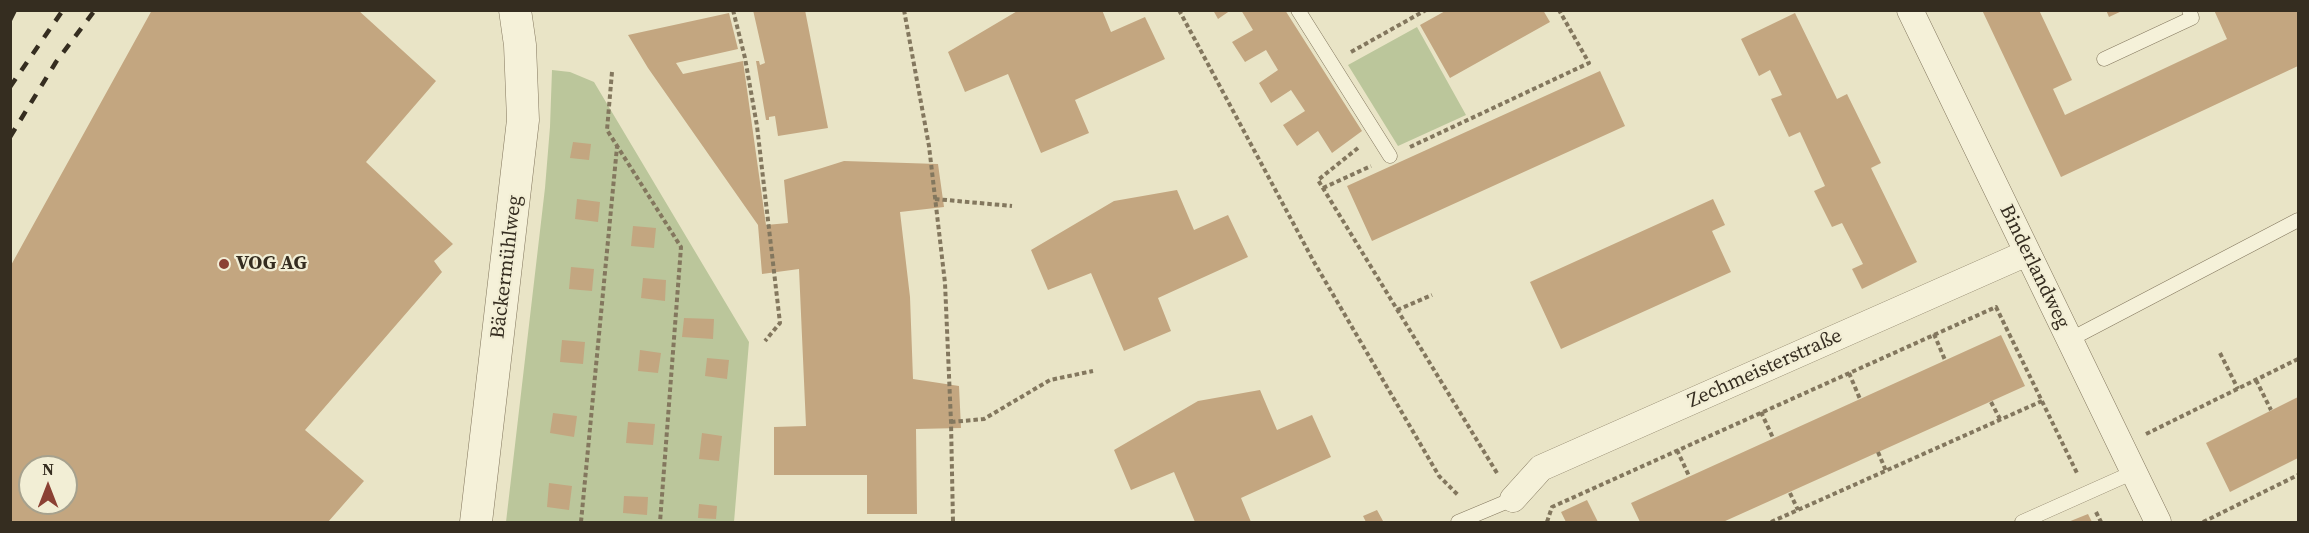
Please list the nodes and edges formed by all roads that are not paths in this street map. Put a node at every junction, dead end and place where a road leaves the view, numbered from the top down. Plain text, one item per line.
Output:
1 (515, 10) edge
2 (1298, 10) edge
3 (1910, 10) edge
4 (2189, 10) edge
5 (2104, 59) dead end
6 (1390, 156) road end
7 (2298, 220) edge
8 (2027, 253) junction
9 (2069, 340) junction
10 (2134, 472) junction
11 (1513, 499) joint
12 (476, 522) edge
13 (1458, 522) edge
14 (2022, 522) edge
15 (2158, 522) edge

1 - 12 street, Bäckermühlweg
2 - 6 lane
3 - 8 street, Binderlandweg
4 - 5 lane
7 - 9 lane
8 - 9 street, Binderlandweg
8 - 11 street, Zechmeisterstraße
9 - 10 street, Binderlandweg
10 - 14 lane
10 - 15 street, Binderlandweg
11 - 13 lane

